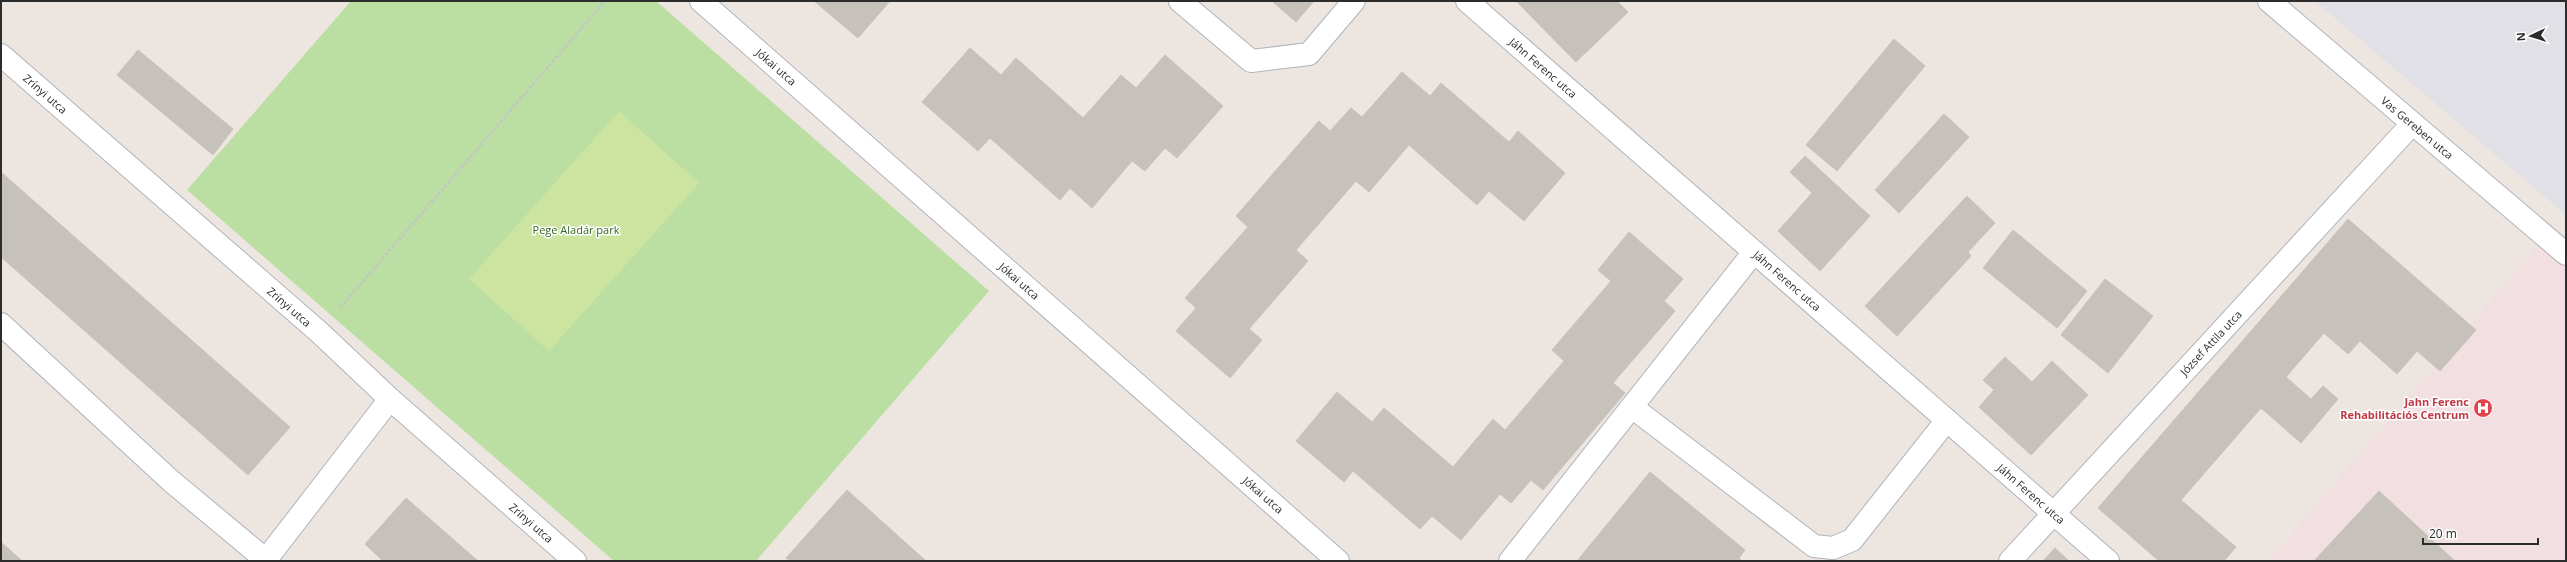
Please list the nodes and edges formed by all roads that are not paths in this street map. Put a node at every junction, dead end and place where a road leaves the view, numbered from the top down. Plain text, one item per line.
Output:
1 (701, 1) edge
2 (1180, 1) edge
3 (1354, 1) edge
4 (1467, 1) edge
5 (2269, 1) edge
6 (1, 55) edge
7 (2412, 124) junction
8 (1754, 252) junction
9 (2566, 254) edge
10 (1, 324) edge
11 (390, 399) junction
12 (1632, 407) junction
13 (1947, 420) junction
14 (2054, 514) junction
15 (266, 561) edge
16 (575, 561) edge
17 (1338, 561) edge
18 (1510, 561) edge
19 (2010, 561) edge
20 (2108, 561) edge

1 - 17 street, Jókai utca
2 - 3 street
4 - 8 street, Jáhn Ferenc utca
5 - 7 street, Vas Gereben utca
6 - 11 street, Zrínyi utca
7 - 9 street, Vas Gereben utca
7 - 14 street, József Attila utca
8 - 12 street
8 - 13 street, Jáhn Ferenc utca
10 - 15 street
11 - 15 street
11 - 16 street, Zrínyi utca
12 - 13 street
12 - 18 street
13 - 14 street, Jáhn Ferenc utca
14 - 19 street, József Attila utca
14 - 20 street, Jáhn Ferenc utca

